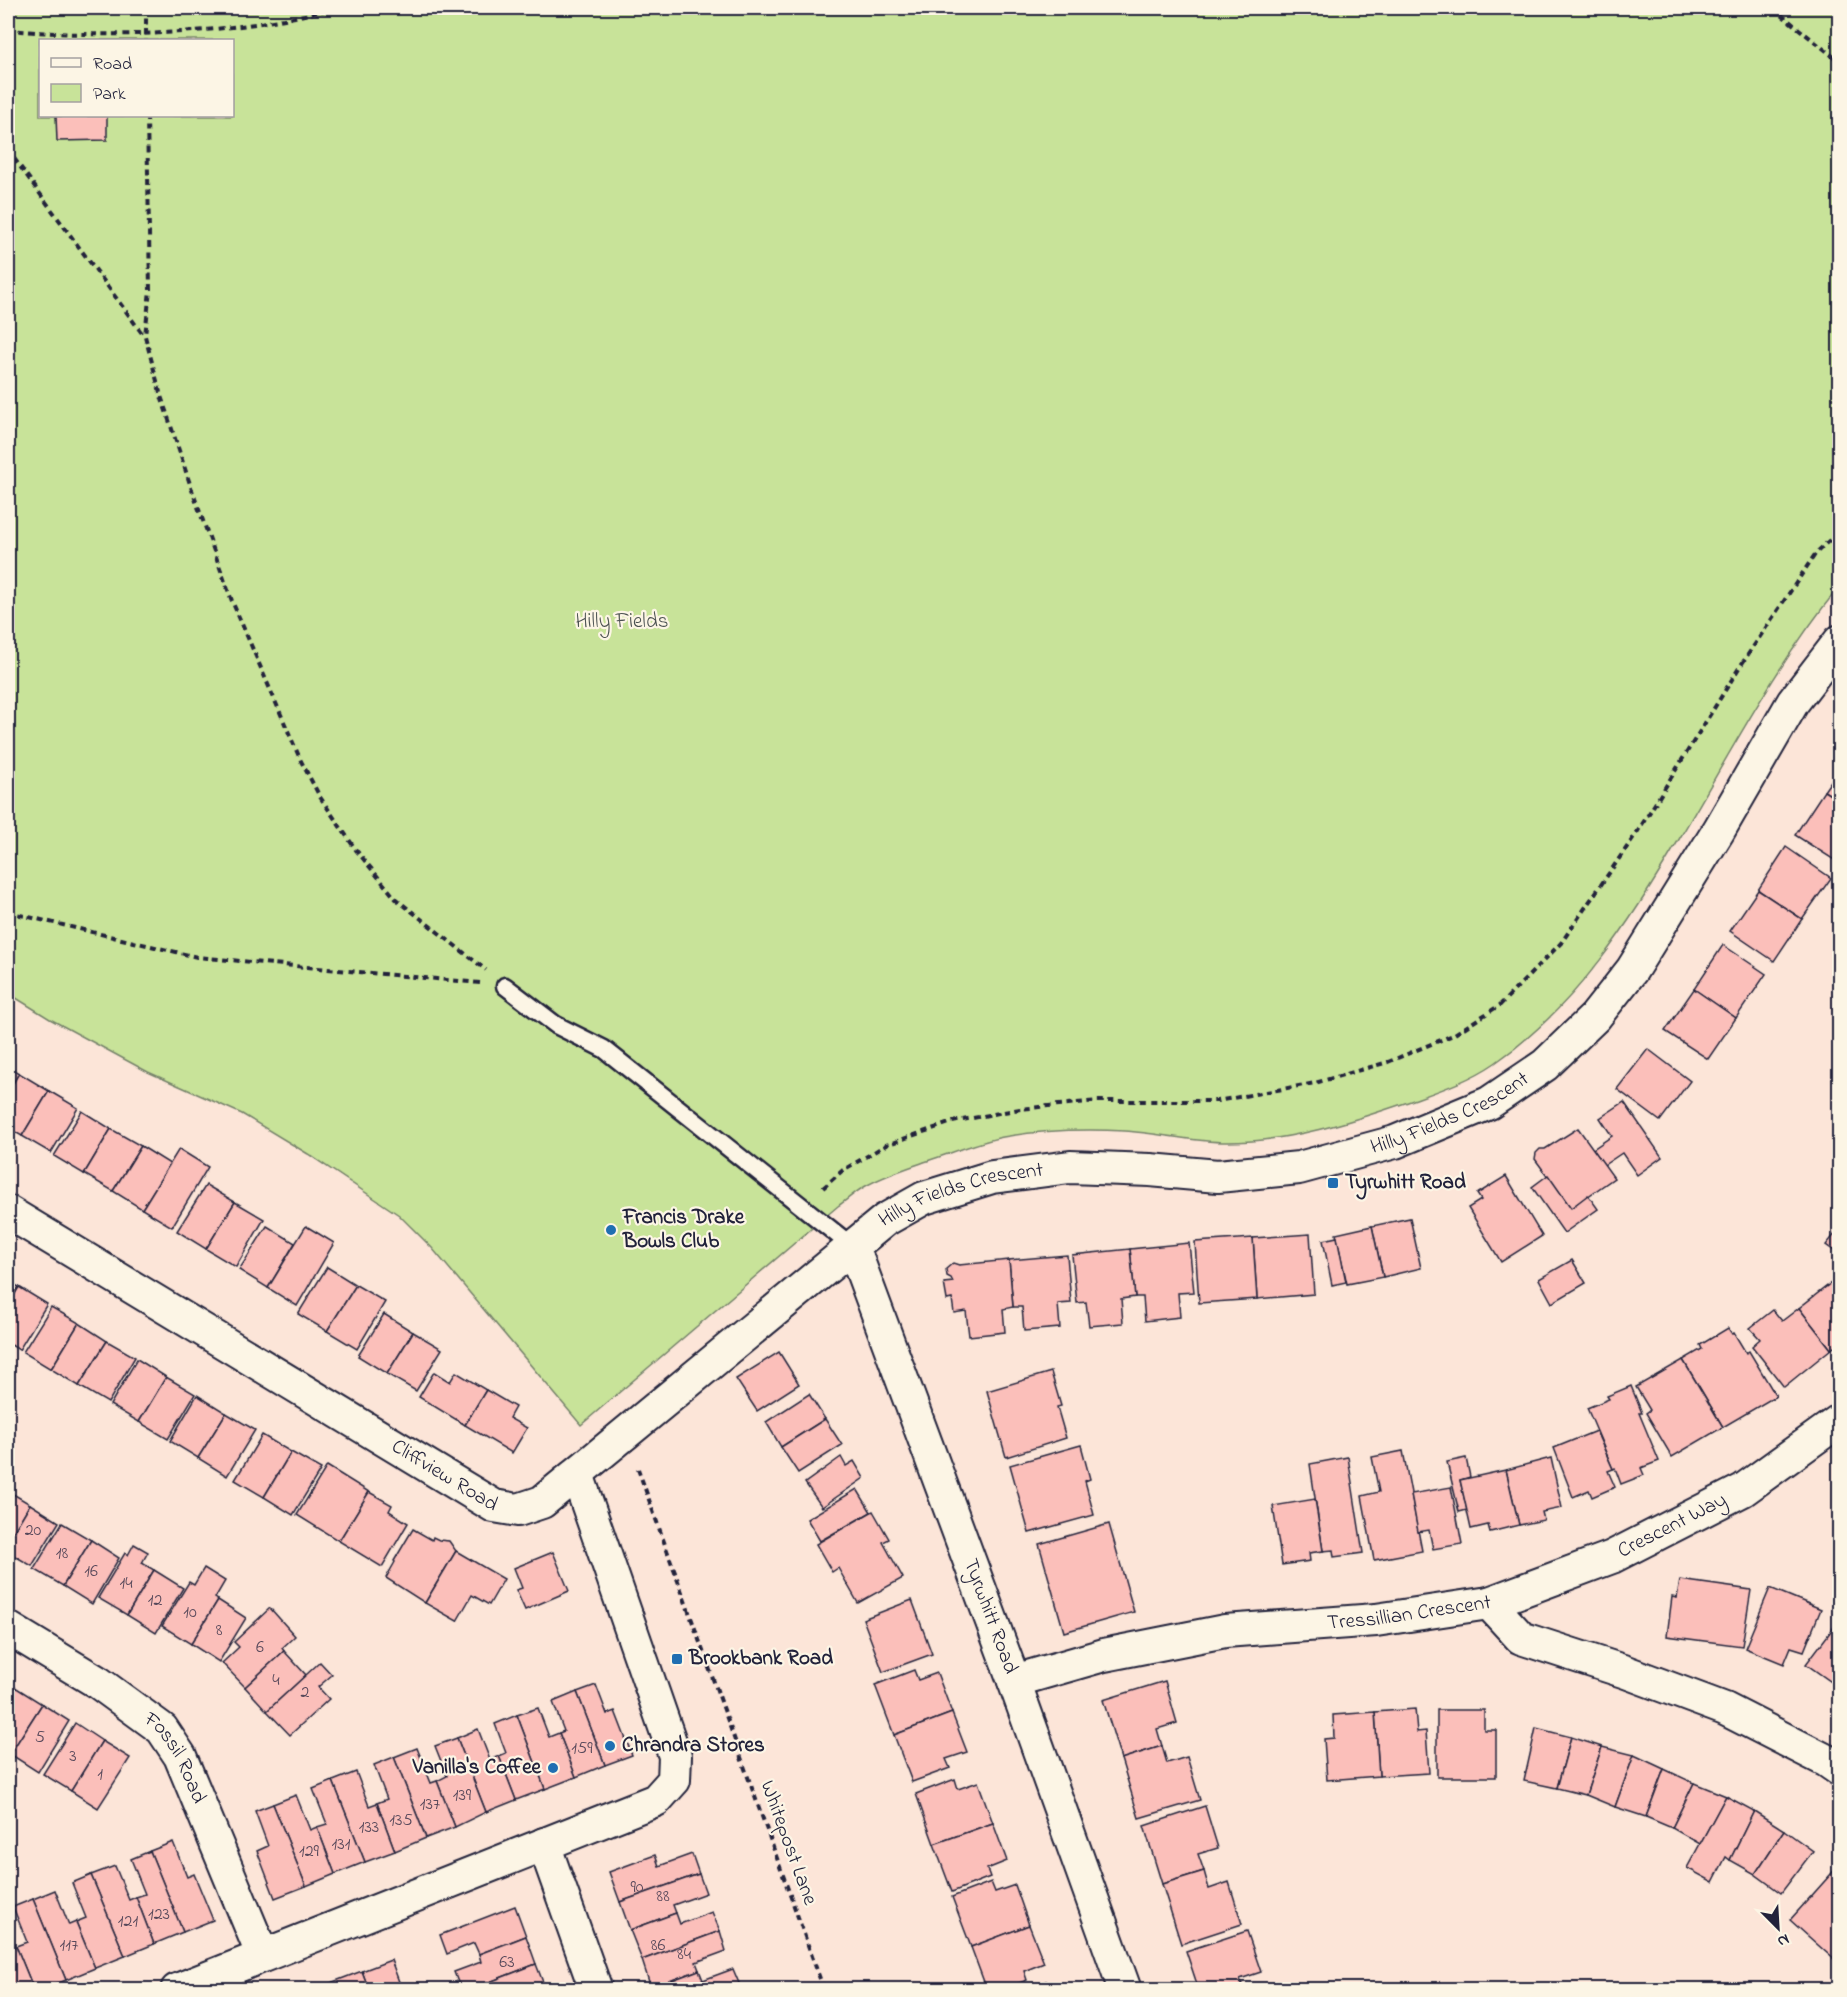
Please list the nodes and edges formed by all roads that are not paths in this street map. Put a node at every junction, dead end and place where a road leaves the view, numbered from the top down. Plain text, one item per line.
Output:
1 (1839, 641) edge
2 (506, 986) road end
3 (8, 1212) edge
4 (853, 1247) junction
5 (1839, 1420) edge
6 (577, 1474) junction
7 (1489, 1603) junction
8 (8, 1628) edge
9 (1014, 1681) junction
10 (1839, 1770) edge
11 (544, 1844) junction
12 (262, 1954) junction
13 (177, 1989) edge
14 (596, 1989) edge
15 (1125, 1989) edge

1 - 4 street, Hilly Fields Crescent
2 - 4 lane
3 - 6 street, Cliffview Road
4 - 6 street, Cliffview Road
4 - 9 street, Tyrwhitt Road
5 - 7 street, Crescent Way
6 - 11 street
7 - 9 street, Tressillian Crescent
7 - 10 street, Tressillian Crescent
8 - 12 street, Fossil Road
9 - 15 street, Tyrwhitt Road
11 - 12 street
11 - 14 street
12 - 13 street

